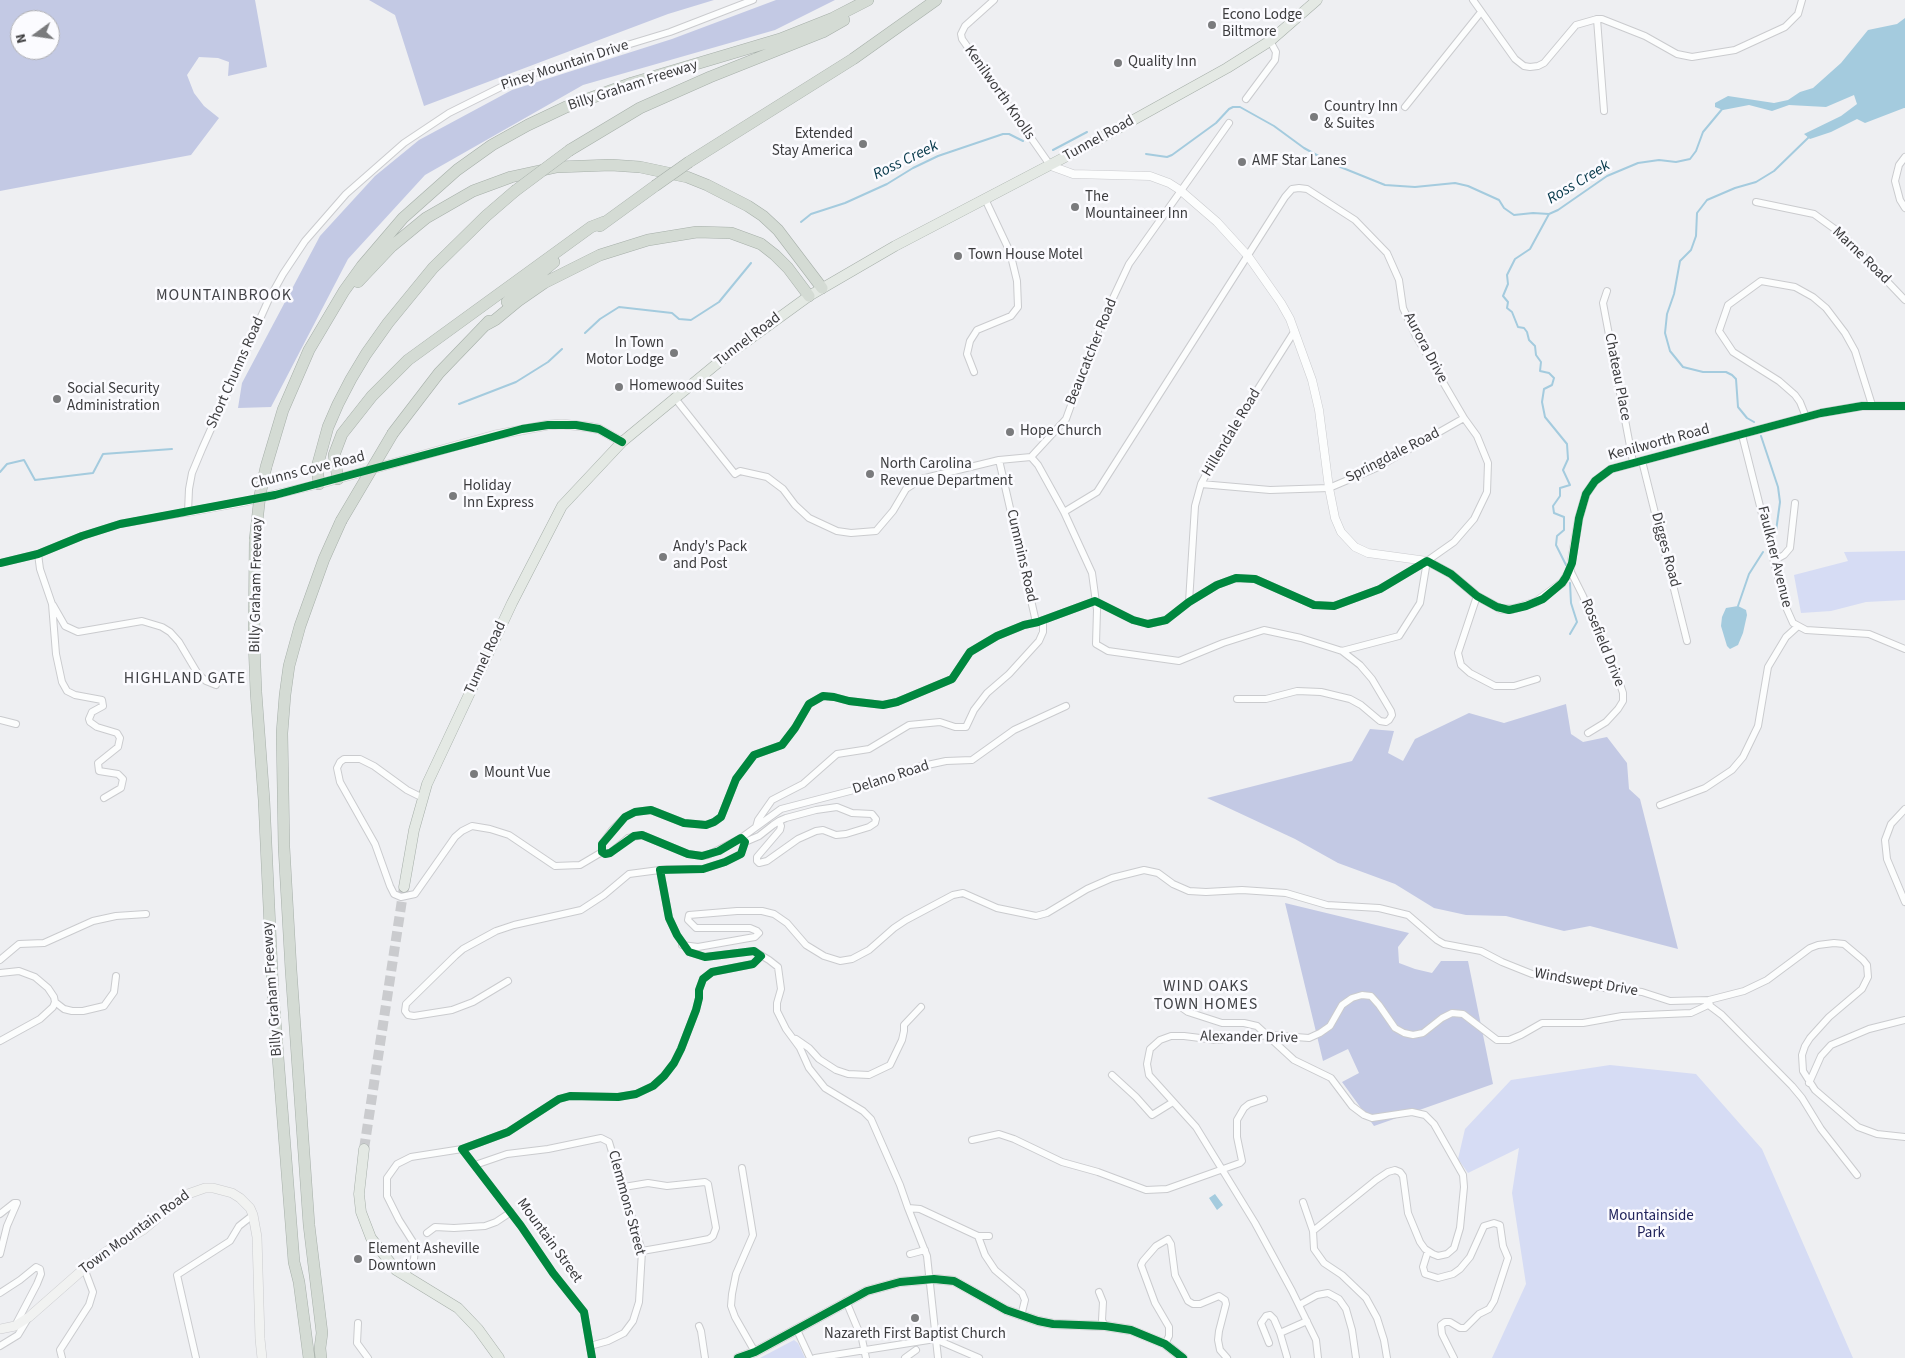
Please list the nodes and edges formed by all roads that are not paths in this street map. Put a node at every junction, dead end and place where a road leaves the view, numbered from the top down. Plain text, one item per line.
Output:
1 (753, 0) edge
2 (936, 0) edge
3 (994, 0) edge
4 (1317, 0) edge
5 (1473, 0) edge
6 (1802, 0) edge
7 (864, 2) edge
8 (1481, 12) junction
9 (1597, 19) junction
10 (1270, 41) junction
11 (1246, 99) dead end
12 (1405, 107) dead end
13 (1604, 111) dead end
14 (1229, 123) dead end
15 (1905, 157) edge
16 (1050, 166) junction
17 (1180, 190) junction
18 (985, 199) junction
19 (1756, 202) dead end
20 (1905, 208) edge
21 (604, 222) junction
22 (305, 241) joint
23 (1248, 256) junction
24 (822, 288) junction
25 (1606, 291) dead end
26 (809, 296) junction
27 (1905, 300) edge
28 (324, 325) junction
29 (484, 326) junction
30 (1294, 332) junction
31 (974, 372) dead end
32 (674, 397) junction
33 (1872, 406) junction
34 (1905, 406) edge
35 (1806, 417) junction
36 (1464, 418) junction
37 (1742, 435) junction
38 (622, 442) junction
39 (1031, 457) junction
40 (999, 460) junction
41 (1638, 461) junction
42 (338, 479) junction
43 (319, 484) junction
44 (1201, 484) junction
45 (1329, 488) junction
46 (1795, 503) dead end
47 (188, 512) junction
48 (1064, 512) junction
49 (38, 554) junction
50 (1775, 560) junction
51 (1428, 561) junction
52 (0, 563) edge
53 (1570, 570) junction
54 (1478, 596) junction
55 (1095, 601) junction
56 (1189, 602) junction
57 (52, 604) junction
58 (1043, 620) junction
59 (1036, 622) junction
60 (1797, 627) junction
61 (1687, 641) dead end
62 (1905, 649) edge
63 (1342, 651) junction
64 (1537, 679) dead end
65 (216, 685) dead end
66 (1237, 699) dead end
67 (1066, 706) dead end
68 (0, 720) edge
69 (16, 724) dead end
70 (1588, 734) dead end
71 (104, 798) dead end
72 (423, 798) junction
73 (1660, 804) dead end
74 (1905, 809) edge
75 (779, 821) junction
76 (755, 829) junction
77 (743, 840) junction
78 (602, 852) junction
79 (660, 870) junction
80 (404, 887) tunnel mouth
81 (1905, 902) edge
82 (146, 914) dead end
83 (682, 945) junction
84 (761, 956) junction
85 (0, 960) edge
86 (0, 973) edge
87 (116, 976) dead end
88 (508, 981) dead end
89 (1709, 1000) junction
90 (55, 1002) junction
91 (921, 1007) dead end
92 (1181, 1007) dead end
93 (1905, 1020) edge
94 (790, 1035) junction
95 (1269, 1035) junction
96 (0, 1041) edge
97 (1112, 1074) dead end
98 (1809, 1083) junction
99 (1264, 1099) dead end
100 (1173, 1102) junction
101 (1905, 1137) edge
102 (972, 1140) dead end
103 (364, 1149) tunnel mouth
104 (462, 1149) junction
105 (475, 1165) junction
106 (742, 1168) dead end
107 (1221, 1170) junction
108 (1857, 1175) dead end
109 (624, 1187) junction
110 (1303, 1202) dead end
111 (908, 1208) junction
112 (511, 1212) junction
113 (0, 1214) edge
114 (253, 1215) junction
115 (1313, 1231) junction
116 (427, 1234) dead end
117 (978, 1236) junction
118 (989, 1236) dead end
119 (642, 1250) junction
120 (925, 1250) junction
121 (1428, 1251) junction
122 (0, 1254) edge
123 (910, 1254) dead end
124 (294, 1262) junction
125 (84, 1268) junction
126 (405, 1276) junction
127 (929, 1278) junction
128 (1099, 1292) dead end
129 (0, 1293) edge
130 (846, 1301) junction
131 (1299, 1305) junction
132 (1021, 1316) junction
133 (29, 1317) junction
134 (1306, 1321) junction
135 (358, 1323) dead end
136 (15, 1325) junction
137 (698, 1326) dead end
138 (1105, 1326) junction
139 (0, 1330) edge
140 (796, 1330) junction
141 (322, 1333) junction
142 (1280, 1333) junction
143 (935, 1339) junction
144 (1269, 1343) dead end
145 (1165, 1344) junction
146 (0, 1346) edge
147 (590, 1346) junction
148 (865, 1349) junction
149 (916, 1350) dead end
150 (755, 1352) junction
151 (1287, 1357) dead end
152 (62, 1358) edge
153 (196, 1358) edge
154 (262, 1358) edge
155 (303, 1358) edge
156 (309, 1358) edge
157 (321, 1358) edge
158 (329, 1358) edge
159 (368, 1358) edge
160 (498, 1358) edge
161 (592, 1358) edge
162 (705, 1358) edge
163 (738, 1358) edge
164 (810, 1358) edge
165 (815, 1358) edge
166 (866, 1358) edge
167 (905, 1358) edge
168 (938, 1358) edge
169 (979, 1358) edge
170 (1183, 1358) edge
171 (1227, 1358) edge
172 (1318, 1358) edge
173 (1356, 1358) edge
174 (1387, 1358) edge
175 (1454, 1358) edge

1 - 22 street, Piney Mountain Drive
2 - 21 highway, Billy Graham Freeway, bridge
3 - 16 street, Kenilworth Knolls
4 - 10 main road, Tunnel Road
5 - 8 street
6 - 9 street
7 - 28 highway, Billy Graham Freeway
7 - 43 highway, bridge
8 - 9 street
8 - 12 street
9 - 13 street
10 - 11 street
10 - 16 main road, Tunnel Road
14 - 17 street, Beaucatcher Road
15 - 20 street
16 - 17 street, Kenilworth Road
16 - 18 main road, Tunnel Road
17 - 23 street, Kenilworth Road
17 - 39 street, Beaucatcher Road
18 - 24 main road, Tunnel Road
18 - 31 street
19 - 27 street, Marne Road
21 - 29 highway, Billy Graham Freeway
21 - 42 highway
22 - 47 street, Short Chunns Road
23 - 30 street, Kenilworth Road
23 - 36 street, Aurora Drive
23 - 48 street, Aurora Drive
24 - 26 main road, Tunnel Road
24 - 28 highway
25 - 41 street, Chateau Place
26 - 29 highway
26 - 32 main road, Tunnel Road
28 - 124 highway, Billy Graham Freeway, bridge
29 - 141 highway, Billy Graham Freeway, bridge
30 - 44 street, Hillendale Road
30 - 45 street, Kenilworth Road
32 - 38 main road, Tunnel Road
32 - 40 street
33 - 34 street, Kenilworth Road
33 - 35 street, Kenilworth Road
33 - 35 street
35 - 37 street, Kenilworth Road
36 - 45 street, Springdale Road
36 - 51 street, Aurora Drive
37 - 41 street, Kenilworth Road
37 - 50 street, Faulkner Avenue
38 - 42 main road, Chunns Cove Road
38 - 72 main road, Tunnel Road
39 - 40 street
39 - 48 street
40 - 59 street, Cummins Road
41 - 53 street, Kenilworth Road
41 - 61 street, Digges Road
42 - 43 main road, Chunns Cove Road
43 - 47 street, Chunns Cove Road
44 - 45 street, Springdale Road
44 - 56 street, Hillendale Road
45 - 51 street, Kenilworth Road
46 - 50 street
47 - 49 street, Chunns Cove Road
48 - 55 street
49 - 52 street, Chunns Cove Road
49 - 57 street
50 - 60 street, Faulkner Avenue
51 - 54 street, Kenilworth Road
51 - 56 street, Aurora Drive
51 - 63 street
53 - 54 street, Kenilworth Road
53 - 70 street, Rosefield Drive
54 - 64 street
55 - 56 street, Aurora Drive
55 - 58 street
55 - 63 street
57 - 65 street
57 - 71 street
58 - 59 street
58 - 76 street
59 - 78 street
60 - 62 street, Faulkner Avenue
60 - 73 street
63 - 66 street
67 - 76 street, Delano Road
68 - 69 street
72 - 78 street
72 - 80 main road, Tunnel Road
74 - 81 street
75 - 75 street
75 - 77 street
76 - 77 street, Delano Road
77 - 78 street
77 - 79 street
79 - 83 street
79 - 88 street
82 - 85 street
83 - 84 street
83 - 89 street, Windswept Drive
84 - 94 street
84 - 104 street
86 - 90 street
87 - 90 street
89 - 95 street, Alexander Drive
89 - 98 street
89 - 108 street
90 - 96 street
91 - 94 street
92 - 95 street
93 - 98 street
94 - 111 street
95 - 100 street, Alexander Drive
95 - 121 street
97 - 100 street
98 - 101 street
99 - 107 street
100 - 107 street, Alexander Drive
102 - 107 street
103 - 126 main road
104 - 105 street, Mountain Street
104 - 126 street
105 - 109 street, Clemmons Street
105 - 112 street, Mountain Street
106 - 150 street
107 - 131 street, Alexander Drive
109 - 119 street, Clemmons Street
109 - 119 street
110 - 115 street
111 - 117 street
111 - 120 street
112 - 116 street
112 - 147 street, Mountain Street
113 - 122 street
114 - 125 main road, Town Mountain Road
114 - 153 street
114 - 154 main road
115 - 121 street
115 - 174 street
117 - 118 street
117 - 132 street
119 - 147 street, Clemmons Street
120 - 123 street
120 - 127 street
121 - 175 street
124 - 155 highway
124 - 156 highway, Billy Graham Freeway
125 - 133 main road, Town Mountain Road
125 - 152 street
126 - 160 main road
127 - 130 main road
127 - 132 main road
127 - 143 street
128 - 138 street
129 - 136 street
130 - 140 main road
130 - 148 street
131 - 134 street, Alexander Drive
131 - 173 street
132 - 138 main road
133 - 136 main road, Town Mountain Road
133 - 146 street
134 - 142 street
134 - 172 street, Alexander Drive
135 - 159 street
136 - 139 main road, Town Mountain Road
137 - 162 street
138 - 145 main road
140 - 150 main road
140 - 164 street
141 - 157 highway, Billy Graham Freeway
141 - 158 highway
142 - 144 street
142 - 151 street
143 - 148 street
143 - 168 street
143 - 169 street
145 - 170 main road
145 - 171 street
147 - 161 street, Mountain Street
148 - 165 street
148 - 166 street
149 - 167 street
150 - 163 main road

